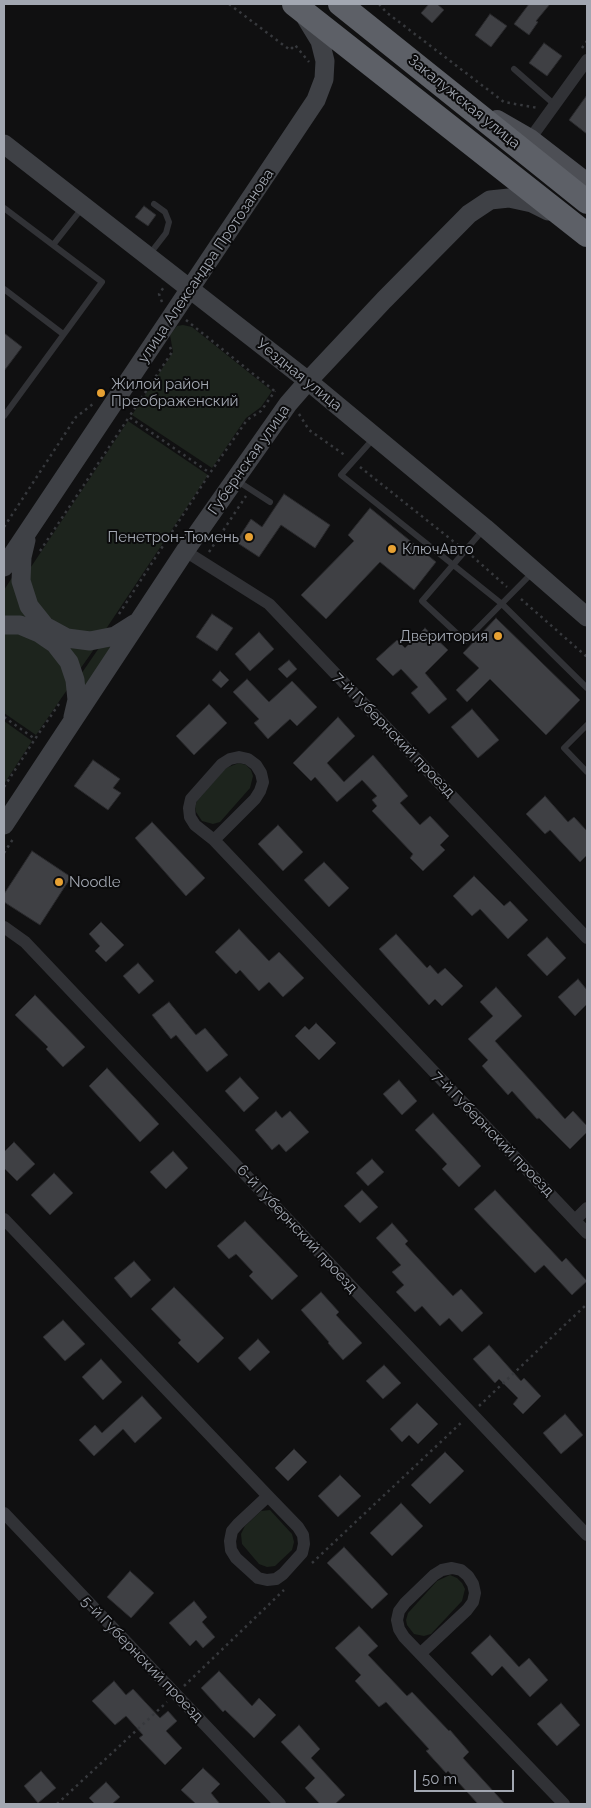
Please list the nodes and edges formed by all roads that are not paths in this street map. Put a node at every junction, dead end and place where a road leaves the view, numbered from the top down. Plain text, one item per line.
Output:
1 (340, 4) edge
2 (296, 5) edge
3 (584, 55) edge
4 (514, 69) dead end
5 (551, 101) junction
6 (463, 102) junction
7 (530, 139) junction
8 (4, 144) edge
9 (587, 183) edge
10 (587, 202) edge
11 (154, 204) dead end
12 (84, 206) junction
13 (4, 208) edge
14 (579, 228) edge
15 (53, 245) junction
16 (148, 257) junction
17 (4, 289) edge
18 (190, 290) junction
19 (63, 334) junction
20 (308, 381) junction
21 (4, 416) edge
22 (375, 437) junction
23 (235, 479) junction
24 (270, 502) dead end
25 (485, 528) junction
26 (185, 551) junction
27 (453, 564) junction
28 (13, 569) edge
29 (534, 571) junction
30 (502, 604) junction
31 (587, 617) edge
32 (140, 621) junction
33 (4, 625) edge
34 (587, 688) edge
35 (72, 724) junction
36 (587, 725) edge
37 (587, 772) edge
38 (4, 826) edge
39 (214, 840) junction
40 (4, 927) edge
41 (587, 938) edge
42 (587, 1208) edge
43 (4, 1219) edge
44 (575, 1220) junction
45 (587, 1233) edge
46 (268, 1496) junction
47 (4, 1513) edge
48 (587, 1535) edge
49 (420, 1654) junction
50 (280, 1804) edge
51 (564, 1804) edge

1 - 6 highway, Закалужская улица
2 - 14 highway
2 - 18 street, улица Александра Протозанова
3 - 5 street
4 - 5 lane
5 - 7 street
6 - 7 main road
6 - 10 highway, Закалужская улица
7 - 9 main road
8 - 12 street, Уездная улица
11 - 16 lane
12 - 15 lane
12 - 16 street, Уездная улица
13 - 15 lane
14 - 20 street, Губернская улица
15 - 19 lane
16 - 18 street, Уездная улица
17 - 19 lane
18 - 20 street, Уездная улица
18 - 28 street, улица Александра Протозанова
19 - 21 lane
20 - 22 street, Уездная улица
20 - 23 street, Губернская улица
22 - 25 street, Уездная улица
22 - 27 lane
23 - 24 lane
23 - 26 street, Губернская улица
25 - 27 lane
25 - 29 street, Уездная улица
26 - 32 street, Губернская улица
26 - 41 street, 7-й Губернский проезд
27 - 30 lane
27 - 30 lane
28 - 32 street
29 - 30 lane
29 - 31 street, Уездная улица
30 - 34 lane
32 - 35 street, Губернская улица
33 - 35 street
35 - 38 street, Губернская улица
36 - 37 lane
39 - 39 street, 7-й Губернский проезд
39 - 44 street, 7-й Губернский проезд
40 - 48 street, 6-й Губернский проезд
42 - 44 street
43 - 46 street
44 - 45 street, 7-й Губернский проезд
46 - 46 street
47 - 50 street, 5-й Губернский проезд
49 - 49 street
49 - 51 street

